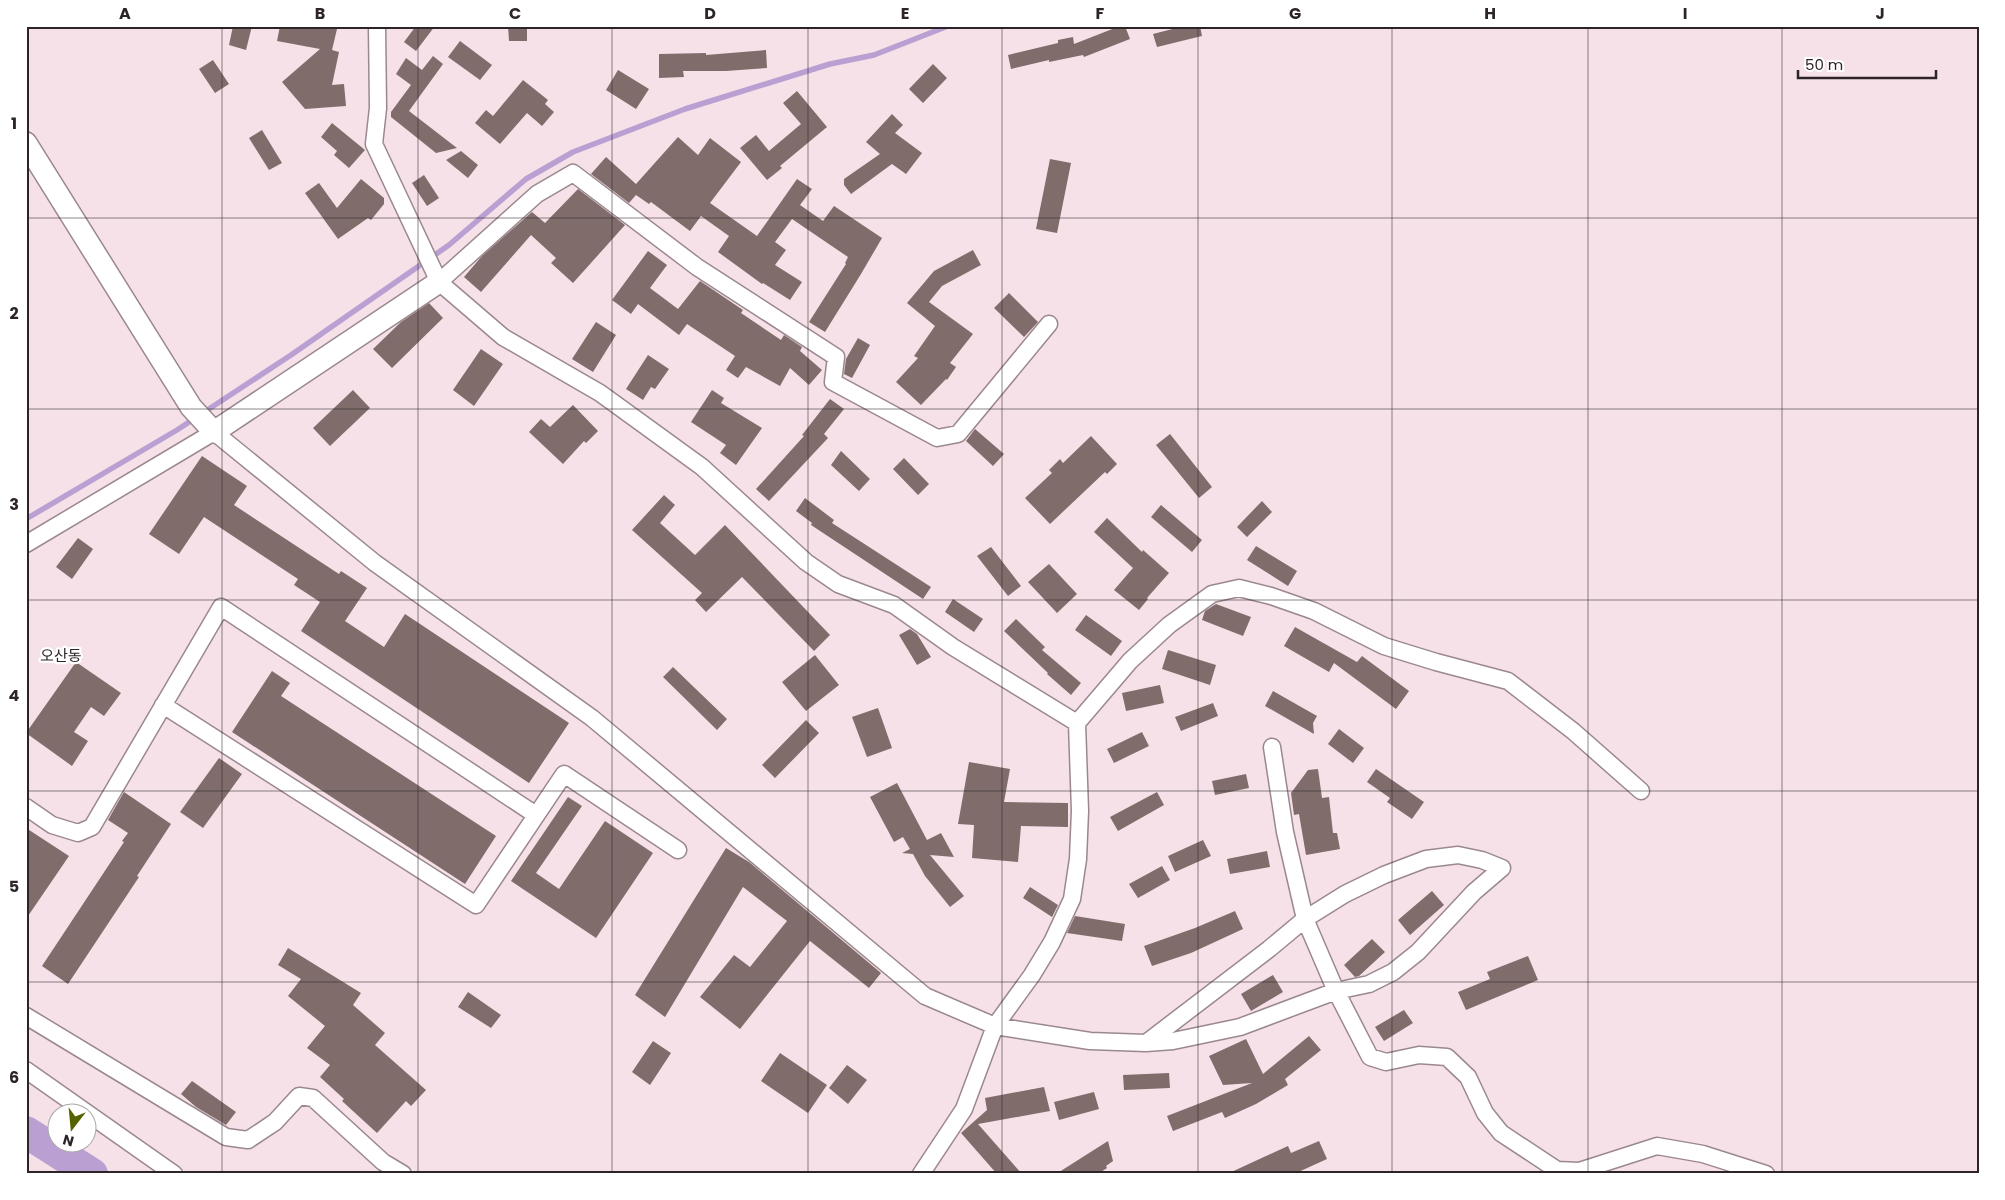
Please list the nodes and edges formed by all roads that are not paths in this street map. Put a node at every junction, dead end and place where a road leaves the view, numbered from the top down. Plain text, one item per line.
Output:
1 (377, 26) edge
2 (26, 143) edge
3 (440, 282) junction
4 (1049, 324) dead end
5 (203, 420) junction
6 (26, 544) edge
7 (163, 705) junction
8 (1077, 723) junction
9 (1272, 747) dead end
10 (1641, 791) dead end
11 (26, 807) edge
12 (536, 815) junction
13 (678, 850) dead end
14 (1305, 919) junction
15 (1336, 991) junction
16 (26, 1016) edge
17 (995, 1026) junction
18 (1146, 1043) junction
19 (26, 1070) edge
20 (174, 1174) edge
21 (403, 1174) edge
22 (921, 1174) edge
23 (1766, 1174) edge

1 - 3 street
2 - 5 street
3 - 4 street
3 - 5 street
3 - 8 street
5 - 6 street
5 - 17 street
7 - 11 street
7 - 12 street
7 - 12 street
8 - 10 street
8 - 17 street
9 - 14 street
12 - 13 street
14 - 15 street
14 - 15 street
14 - 18 street
15 - 18 street
15 - 23 street
16 - 21 street
17 - 18 street
17 - 22 street
19 - 20 street

